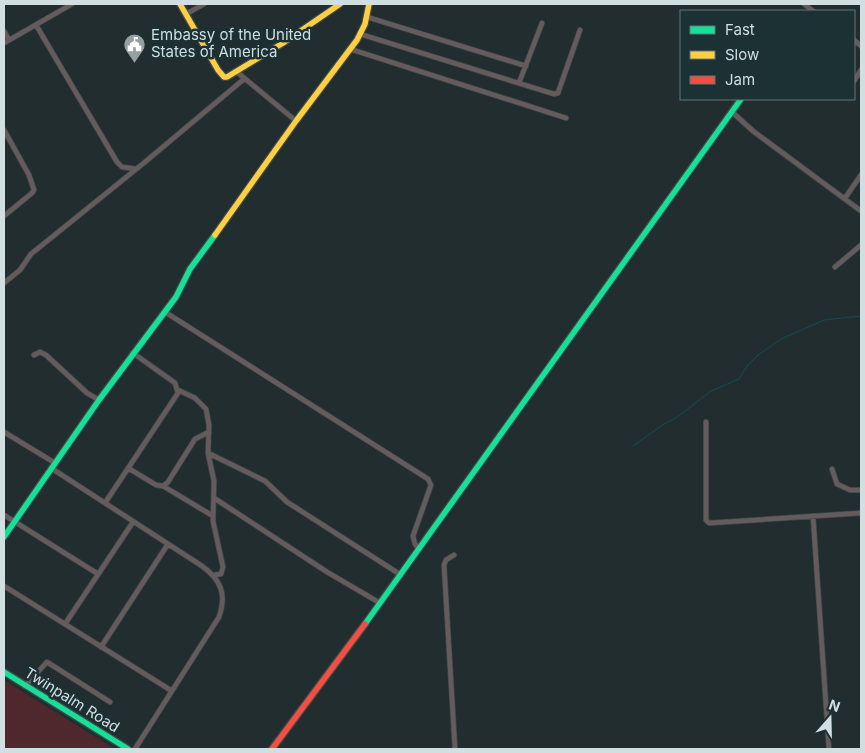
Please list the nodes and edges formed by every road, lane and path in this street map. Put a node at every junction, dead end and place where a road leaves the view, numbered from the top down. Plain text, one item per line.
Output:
1 (72, 4) edge
2 (180, 4) edge
3 (204, 4) edge
4 (340, 4) edge
5 (369, 4) edge
6 (804, 4) edge
7 (810, 9) edge
8 (186, 14) junction
9 (367, 17) junction
10 (542, 23) dead end
11 (36, 25) junction
12 (580, 30) dead end
13 (4, 31) edge
14 (360, 34) junction
15 (9, 40) junction
16 (4, 43) edge
17 (350, 49) junction
18 (526, 66) junction
19 (237, 72) junction
20 (244, 79) junction
21 (519, 83) junction
22 (740, 100) edge
23 (732, 112) junction
24 (566, 118) dead end
25 (296, 121) junction
26 (4, 130) edge
27 (136, 169) junction
28 (861, 175) edge
29 (845, 198) junction
30 (861, 211) edge
31 (4, 216) edge
32 (861, 245) edge
33 (836, 267) dead end
34 (4, 283) edge
35 (165, 312) junction
36 (133, 353) junction
37 (34, 355) dead end
38 (178, 390) junction
39 (99, 400) junction
40 (706, 422) dead end
41 (4, 432) edge
42 (209, 432) junction
43 (208, 453) junction
44 (53, 466) junction
45 (128, 468) junction
46 (832, 469) dead end
47 (163, 486) junction
48 (861, 490) edge
49 (214, 498) junction
50 (105, 503) junction
51 (861, 513) edge
52 (4, 514) edge
53 (213, 516) junction
54 (813, 516) junction
55 (14, 521) junction
56 (133, 522) junction
57 (4, 536) edge
58 (168, 544) junction
59 (419, 549) junction
60 (454, 555) dead end
61 (98, 574) junction
62 (214, 575) junction
63 (401, 575) junction
64 (4, 586) edge
65 (380, 603) junction
66 (65, 624) junction
67 (101, 647) junction
68 (4, 672) edge
69 (25, 686) junction
70 (172, 691) junction
71 (110, 702) dead end
72 (128, 749) edge
73 (135, 749) edge
74 (272, 749) edge
75 (455, 749) edge
76 (829, 749) edge

1 - 11 street
2 - 8 street
3 - 8 street
4 - 19 street
5 - 9 street
6 - 7 street
8 - 19 street
9 - 14 street
9 - 18 street
10 - 18 street
11 - 15 street
11 - 27 street
12 - 21 street
13 - 15 street
14 - 17 street
14 - 21 street
15 - 16 street
17 - 24 street
17 - 25 street
18 - 21 street
19 - 20 street
20 - 25 street
20 - 27 street
22 - 23 street
23 - 29 street
23 - 59 street
25 - 35 street
26 - 31 street
27 - 34 street
28 - 29 street
29 - 30 street
32 - 33 street
35 - 36 street
35 - 59 street
36 - 38 street
36 - 39 street
37 - 39 street
38 - 42 street
38 - 45 street
39 - 44 street
40 - 54 street
41 - 44 street
42 - 43 street
42 - 47 street
43 - 49 street
43 - 63 street
44 - 50 street
44 - 55 street
45 - 47 street
45 - 50 street
46 - 48 street
47 - 53 street
49 - 53 street
49 - 65 street
50 - 56 street
51 - 54 street
52 - 55 street
53 - 62 street
54 - 76 street
55 - 57 street
55 - 61 street
56 - 58 street
56 - 61 street
58 - 62 street
58 - 67 street
59 - 63 street
60 - 75 street
61 - 66 street
62 - 70 street
63 - 65 street
64 - 66 street
65 - 74 street
66 - 67 street
67 - 70 street
68 - 69 street, Twinpalm Road
69 - 71 street
69 - 72 street, Twinpalm Road
70 - 73 street

